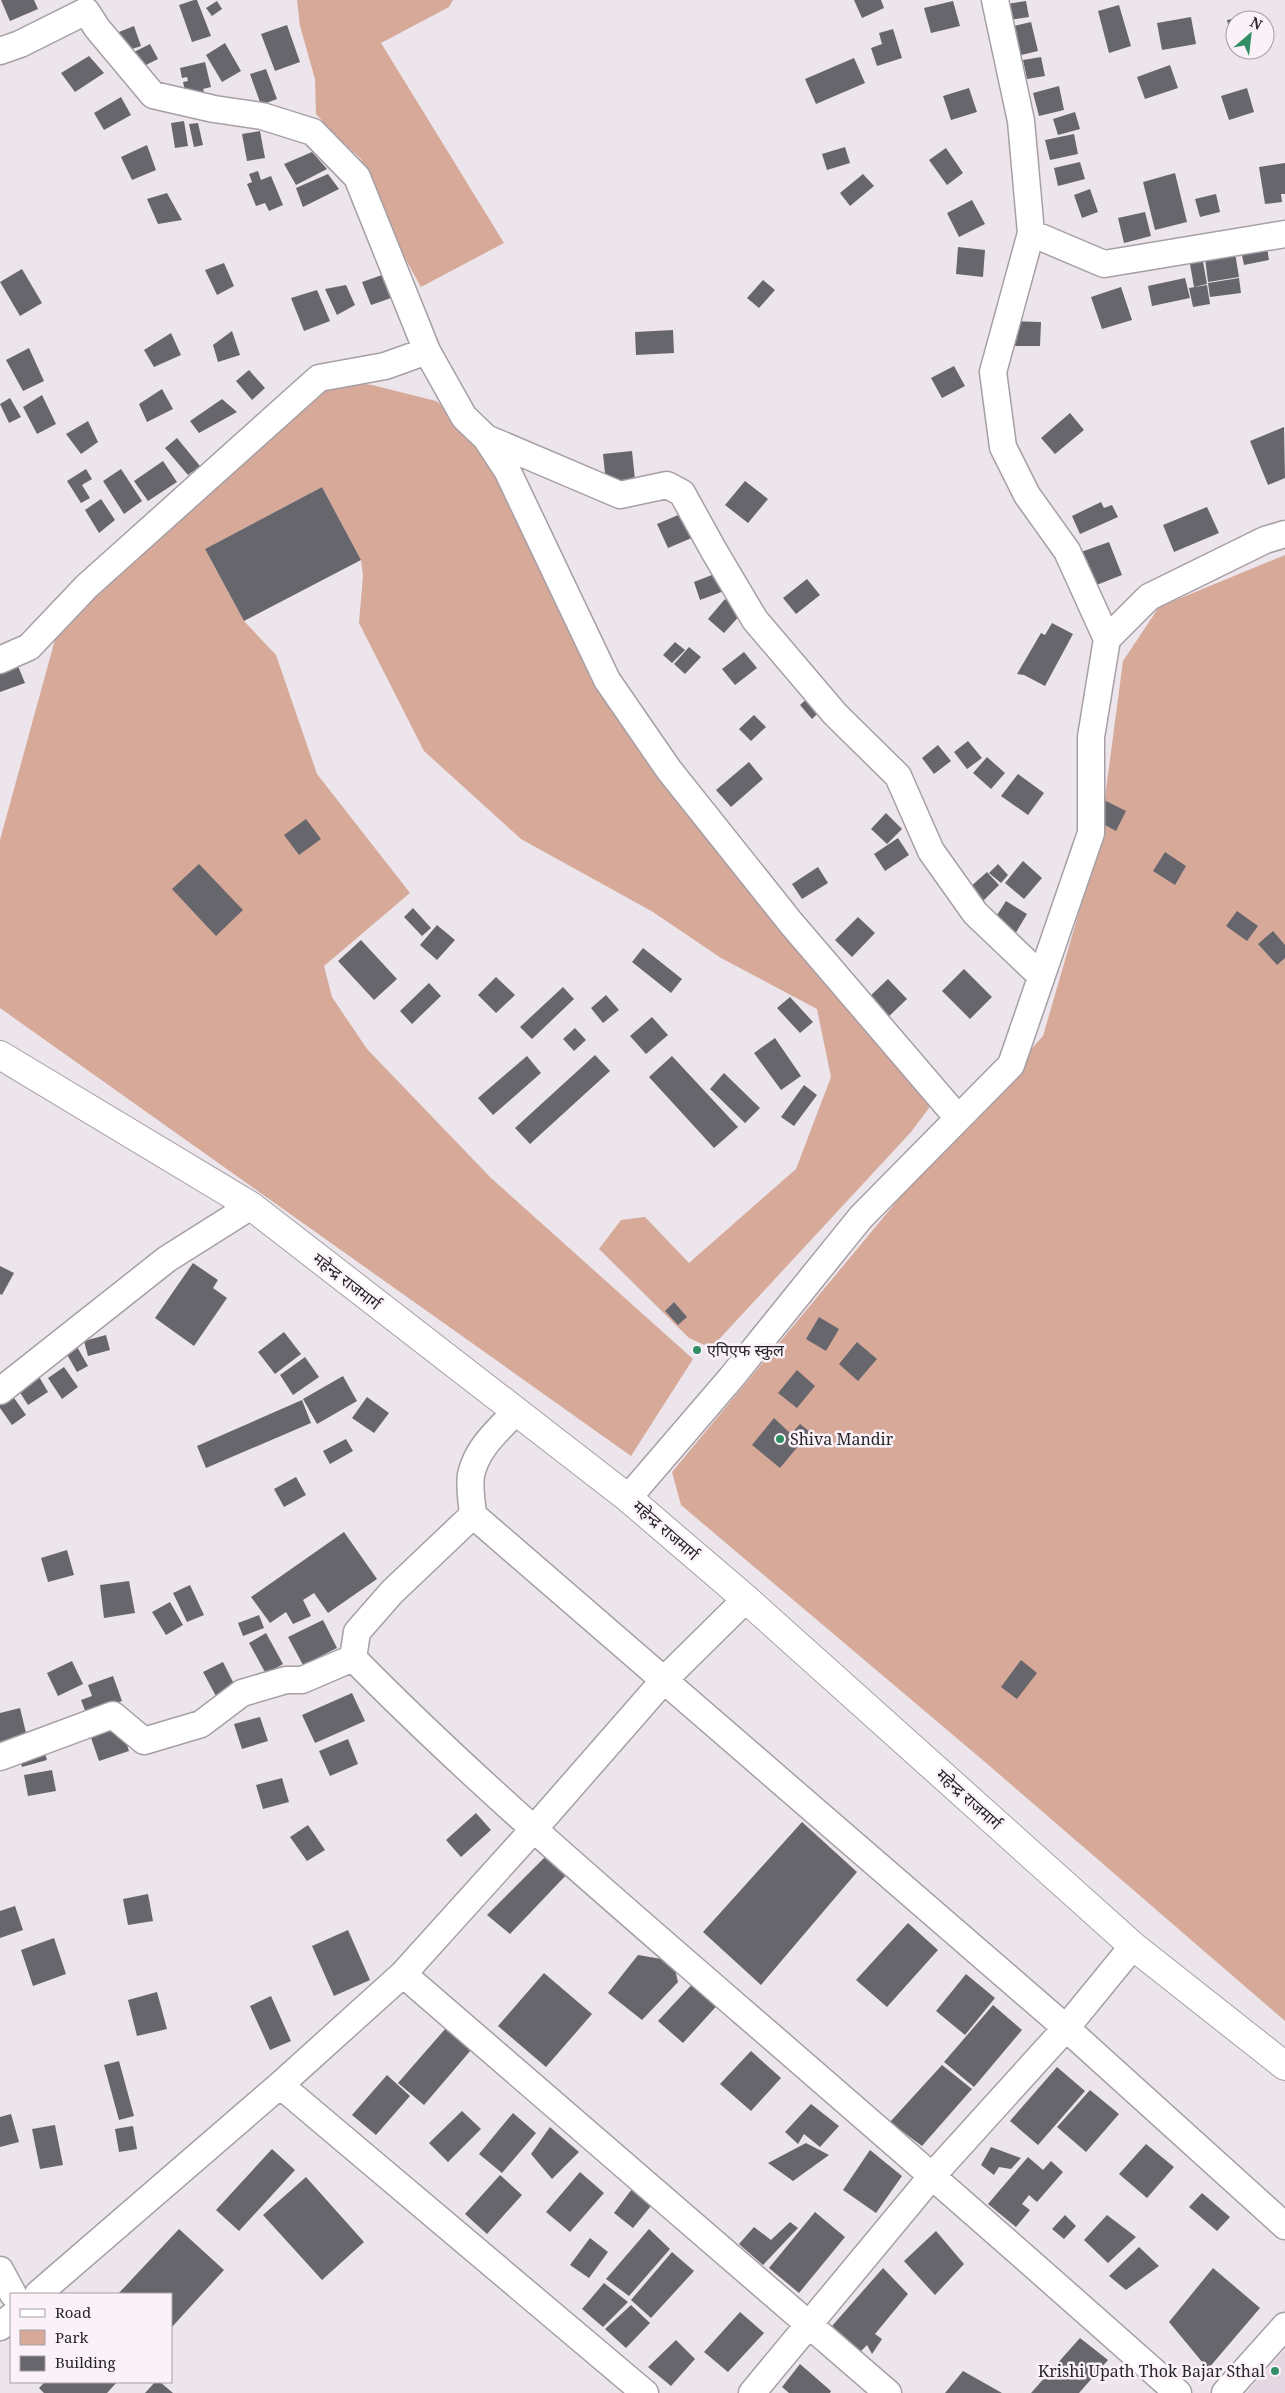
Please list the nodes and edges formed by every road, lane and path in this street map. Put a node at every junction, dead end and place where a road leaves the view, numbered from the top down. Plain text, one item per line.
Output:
1 (996, 0) edge
2 (93, 6) edge
3 (0, 52) edge
4 (1031, 233) junction
5 (1285, 234) edge
6 (427, 350) junction
7 (486, 438) junction
8 (1285, 534) edge
9 (1107, 639) junction
10 (0, 660) edge
11 (1041, 976) junction
12 (0, 1055) edge
13 (958, 1118) junction
14 (250, 1206) junction
15 (0, 1391) edge
16 (516, 1412) junction
17 (628, 1498) junction
18 (473, 1515) junction
19 (746, 1599) junction
20 (353, 1658) junction
21 (665, 1679) junction
22 (0, 1756) edge
23 (533, 1830) junction
24 (1133, 1946) junction
25 (403, 1974) junction
26 (1066, 2028) junction
27 (1285, 2066) edge
28 (280, 2085) junction
29 (932, 2176) junction
30 (1285, 2226) edge
31 (0, 2270) edge
32 (12, 2293) edge
33 (39, 2293) edge
34 (10, 2318) edge
35 (809, 2326) junction
36 (1285, 2326) edge
37 (0, 2327) edge
38 (645, 2393) edge
39 (752, 2393) edge
40 (888, 2393) edge
41 (1178, 2393) edge
42 (1226, 2393) edge

1 - 4 street
2 - 3 street
2 - 6 street
4 - 5 street
4 - 9 street
6 - 7 street
6 - 10 street
7 - 11 street
7 - 13 street
8 - 9 street
9 - 11 street
11 - 13 street
12 - 14 highway, महेन्द्र राजमार्ग
13 - 17 street
14 - 15 street
14 - 16 highway, महेन्द्र राजमार्ग
16 - 17 highway, महेन्द्र राजमार्ग
16 - 18 street
17 - 19 highway, महेन्द्र राजमार्ग
18 - 20 street
18 - 21 street
19 - 21 street
19 - 24 highway, महेन्द्र राजमार्ग
20 - 22 street
20 - 23 street
21 - 23 street
21 - 26 street
23 - 25 street
23 - 29 street
24 - 26 street
24 - 27 highway, महेन्द्र राजमार्ग
25 - 28 street
25 - 35 street
26 - 29 street
26 - 30 street
28 - 33 street
28 - 38 street
29 - 35 street
29 - 41 street
31 - 32 street
34 - 37 street
35 - 39 street
35 - 40 street
36 - 42 street

